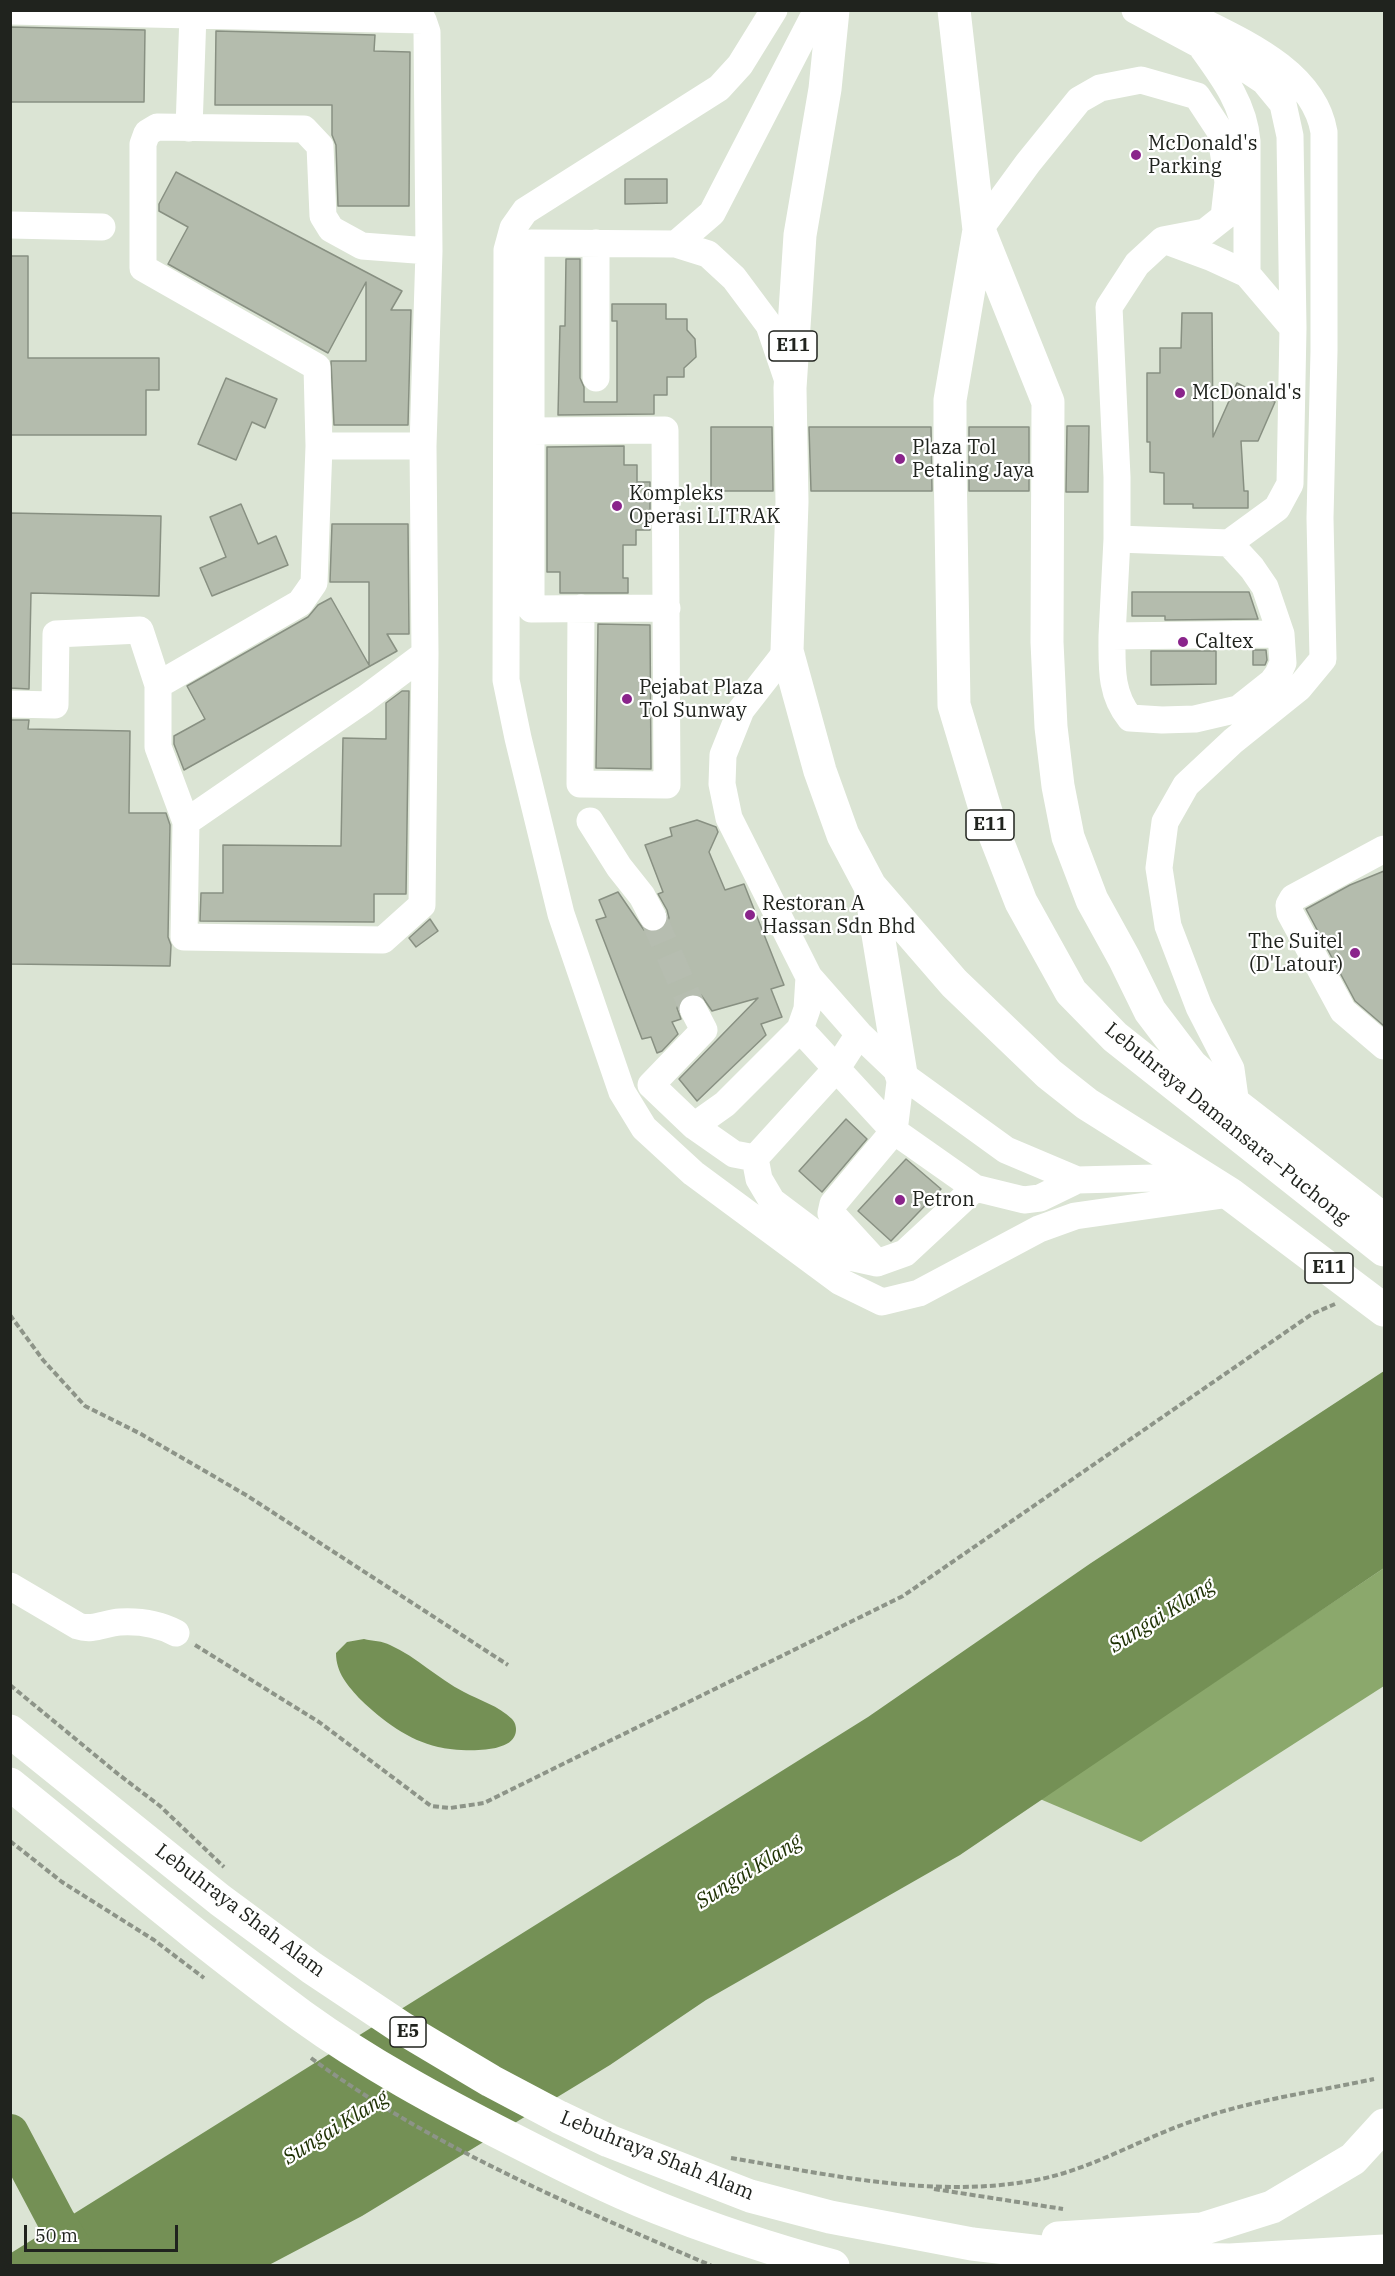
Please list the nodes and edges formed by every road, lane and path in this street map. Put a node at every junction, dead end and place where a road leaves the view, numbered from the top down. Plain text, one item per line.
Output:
1 (774, 10) edge
2 (817, 10) edge
3 (833, 10) edge
4 (954, 10) edge
5 (1135, 10) edge
6 (1180, 10) edge
7 (10, 11) edge
8 (193, 14) junction
9 (1201, 46) junction
10 (189, 128) junction
11 (10, 225) edge
12 (102, 227) dead end
13 (979, 230) junction
14 (1163, 240) junction
15 (596, 243) junction
16 (676, 244) junction
17 (429, 251) junction
18 (1246, 274) junction
19 (1293, 328) junction
20 (596, 378) dead end
21 (790, 388) junction
22 (531, 431) junction
23 (319, 446) junction
24 (423, 446) junction
25 (1117, 539) junction
26 (1229, 543) junction
27 (667, 608) junction
28 (581, 609) junction
29 (1281, 634) junction
30 (1112, 636) junction
31 (787, 651) junction
32 (425, 654) junction
33 (158, 685) junction
34 (10, 704) edge
35 (1238, 709) junction
36 (1233, 741) junction
37 (590, 821) dead end
38 (186, 822) junction
39 (1384, 849) edge
40 (870, 886) junction
41 (653, 917) tunnel mouth
42 (809, 977) junction
43 (693, 1009) tunnel mouth
44 (801, 1029) junction
45 (859, 1034) junction
46 (1384, 1046) edge
47 (837, 1068) junction
48 (901, 1074) junction
49 (1236, 1105) junction
50 (694, 1126) junction
51 (894, 1131) junction
52 (755, 1158) junction
53 (1309, 1177) junction
54 (1077, 1180) junction
55 (975, 1188) junction
56 (1221, 1189) junction
57 (1384, 1220) edge
58 (1384, 1250) edge
59 (877, 1263) junction
60 (1343, 1300) dead end
61 (1384, 1310) edge
62 (10, 1315) edge
63 (10, 1586) edge
64 (176, 1633) joint
65 (508, 1665) dead end
66 (10, 1685) edge
67 (10, 1731) edge
68 (10, 1784) edge
69 (10, 1841) edge
70 (225, 1868) dead end
71 (209, 1981) dead end
72 (1374, 2079) dead end
73 (1384, 2125) edge
74 (727, 2158) dead end
75 (560, 2200) dead end
76 (972, 2244) junction
77 (1384, 2251) edge
78 (712, 2265) edge
79 (833, 2265) edge

1 - 56 lane
2 - 16 lane
3 - 21 highway, E11
4 - 13 highway, Lebuhraya Damansara–Puchong / E11
5 - 9 lane
6 - 36 lane
7 - 8 lane
8 - 10 lane
8 - 17 lane
9 - 18 lane
9 - 19 lane
10 - 17 lane
10 - 23 lane
11 - 12 lane
13 - 14 lane
13 - 49 highway, Lebuhraya Damansara–Puchong / E11
13 - 53 highway, Lebuhraya Damansara–Puchong / E11
14 - 18 lane
14 - 25 lane
15 - 16 lane
15 - 20 lane
15 - 22 lane
16 - 21 lane
17 - 24 lane
18 - 19 lane
19 - 26 lane
21 - 31 highway, E11
22 - 27 lane
22 - 28 lane
23 - 24 lane
23 - 33 lane
24 - 32 lane
25 - 26 lane
25 - 30 lane
26 - 29 lane
27 - 28 lane
27 - 28 lane
29 - 30 lane
29 - 35 lane
30 - 35 lane
31 - 40 highway, E11
31 - 42 lane
32 - 38 lane
32 - 38 lane
33 - 34 lane
33 - 38 lane
35 - 36 lane
36 - 49 lane
37 - 41 lane
39 - 46 lane
40 - 48 highway
40 - 56 highway, E11
42 - 44 lane
42 - 45 lane
43 - 50 lane
44 - 47 lane
44 - 50 lane
45 - 47 lane
45 - 48 lane
47 - 51 lane
47 - 52 lane
48 - 51 lane
48 - 54 lane
49 - 53 highway, Lebuhraya Damansara–Puchong / E11
50 - 52 lane
51 - 55 lane
51 - 59 lane
52 - 59 lane
53 - 57 highway, Lebuhraya Damansara–Puchong / E11
53 - 58 highway, Lebuhraya Damansara–Puchong / E11
54 - 55 lane
54 - 56 lane
55 - 59 lane
56 - 61 highway, E11
60 - 64 path
62 - 65 path
63 - 64 lane
66 - 70 path
67 - 76 highway, Lebuhraya Shah Alam / E5
68 - 79 highway, E5
69 - 71 path
72 - 74 path
73 - 76 highway
75 - 78 path
76 - 77 highway, Lebuhraya Shah Alam / E5

